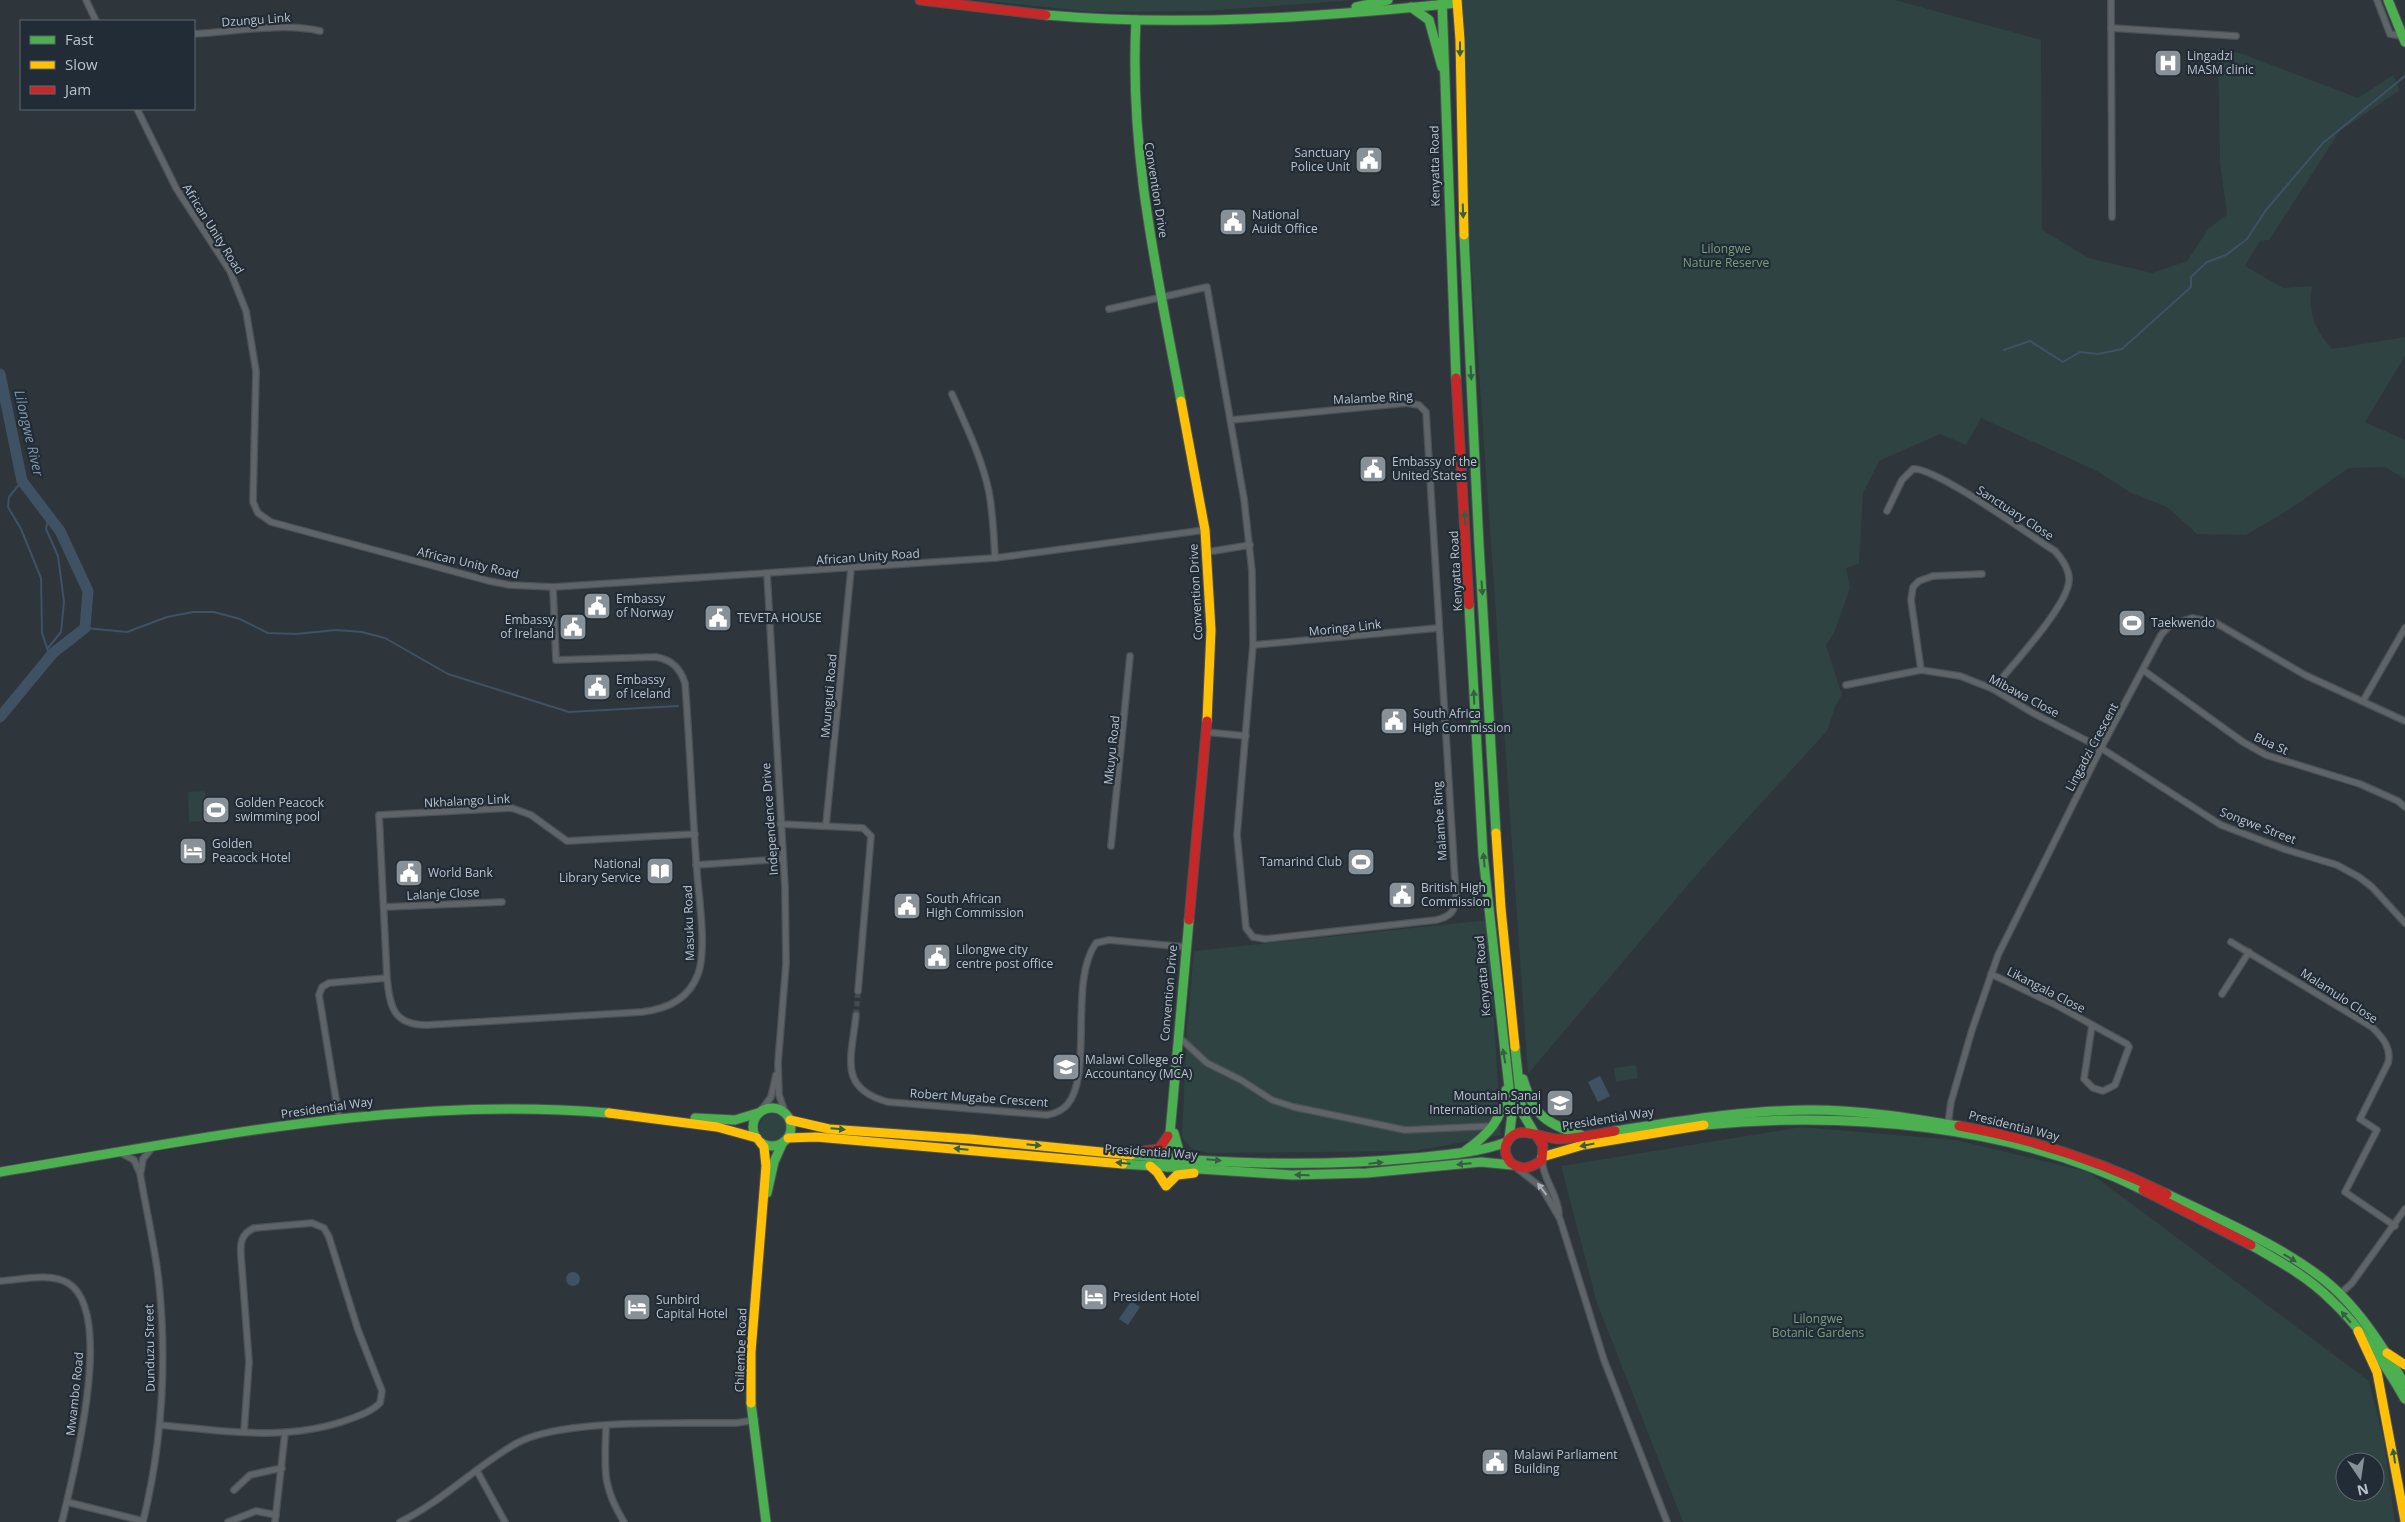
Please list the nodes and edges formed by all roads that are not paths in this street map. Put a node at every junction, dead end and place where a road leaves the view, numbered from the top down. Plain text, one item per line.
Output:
1 (86, 0) edge
2 (920, 0) edge
3 (1388, 0) edge
4 (2111, 0) edge
5 (2377, 0) edge
6 (2388, 0) edge
7 (1442, 2) edge
8 (1457, 2) edge
9 (1411, 7) junction
10 (1337, 13) junction
11 (96, 20) edge
12 (1136, 20) junction
13 (2111, 28) junction
14 (320, 31) dead end
15 (195, 34) edge
16 (2236, 36) dead end
17 (2404, 39) edge
18 (1446, 79) junction
19 (137, 110) edge
20 (2112, 217) dead end
21 (1162, 296) junction
22 (1110, 309) dead end
23 (952, 394) dead end
24 (1231, 420) junction
25 (1887, 511) dead end
26 (1204, 530) junction
27 (1250, 545) junction
28 (1207, 552) junction
29 (995, 558) junction
30 (851, 569) junction
31 (767, 573) junction
32 (1982, 574) dead end
33 (553, 587) junction
34 (1438, 628) junction
35 (2405, 628) edge
36 (1253, 645) junction
37 (1130, 656) dead end
38 (1921, 670) junction
39 (2143, 670) junction
40 (1846, 685) dead end
41 (1992, 689) junction
42 (2362, 701) junction
43 (2405, 721) edge
44 (1205, 732) junction
45 (1246, 736) junction
46 (2101, 748) junction
47 (2405, 807) edge
48 (379, 815) joint
49 (780, 824) junction
50 (826, 825) junction
51 (695, 834) junction
52 (1111, 846) dead end
53 (783, 859) junction
54 (696, 865) junction
55 (502, 902) dead end
56 (385, 907) junction
57 (2405, 923) edge
58 (2231, 942) dead end
59 (1186, 947) junction
60 (2249, 952) junction
61 (1991, 974) junction
62 (387, 978) junction
63 (858, 991) tunnel mouth
64 (2222, 994) dead end
65 (856, 1015) tunnel mouth
66 (2092, 1025) junction
67 (1178, 1036) junction
68 (1176, 1053) junction
69 (1518, 1062) junction
70 (778, 1063) junction
71 (1508, 1076) junction
72 (759, 1113) junction
73 (787, 1116) junction
74 (338, 1118) junction
75 (660, 1119) junction
76 (1172, 1119) junction
77 (1948, 1124) junction
78 (1494, 1126) junction
79 (1536, 1135) junction
80 (1584, 1136) junction
81 (758, 1140) junction
82 (1508, 1140) junction
83 (785, 1141) junction
84 (155, 1146) junction
85 (1071, 1149) junction
86 (120, 1152) junction
87 (1463, 1152) junction
88 (1542, 1158) junction
89 (1197, 1159) junction
90 (1168, 1162) junction
91 (1150, 1166) junction
92 (1514, 1166) junction
93 (0, 1172) edge
94 (140, 1173) junction
95 (1266, 1173) junction
96 (764, 1208) junction
97 (2405, 1209) edge
98 (1560, 1218) junction
99 (2395, 1226) junction
100 (0, 1281) edge
101 (2340, 1294) junction
102 (2358, 1331) junction
103 (2387, 1353) junction
104 (2405, 1365) edge
105 (2405, 1385) edge
106 (2405, 1399) edge
107 (755, 1420) junction
108 (160, 1425) junction
109 (606, 1426) junction
110 (244, 1432) junction
111 (285, 1433) junction
112 (282, 1468) junction
113 (477, 1471) junction
114 (234, 1490) dead end
115 (67, 1502) junction
116 (275, 1519) edge
117 (143, 1521) edge
118 (2405, 1521) edge
119 (62, 1522) edge
120 (228, 1522) edge
121 (400, 1522) edge
122 (505, 1522) edge
123 (624, 1522) edge
124 (766, 1522) edge
125 (1667, 1522) edge

1 - 11 street
2 - 12 main road
3 - 10 main road
4 - 13 street
5 - 17 street
6 - 17 main road
7 - 8 main road
7 - 9 main road
7 - 18 main road, Kenyatta Road
8 -> 69 main road, Kenyatta Road
9 - 10 main road
9 - 18 main road
10 - 12 main road
12 - 21 main road, Convention Drive
13 - 16 street
13 - 20 street
14 - 15 street, Dzungu Link
71 -> 18 main road, Kenyatta Road
19 - 33 street, African Unity Road
21 - 22 street
21 - 24 street, Malambe Ring
21 - 26 main road, Convention Drive
23 - 29 street
24 - 27 street, Malambe Ring
24 - 34 street, Malambe Ring
25 - 41 street, Sanctuary Close
26 - 28 main road, Convention Drive
26 - 29 street, African Unity Road
27 - 28 street
27 - 36 street, Malambe Ring
28 - 44 main road, Convention Drive
29 - 30 street, African Unity Road
30 - 31 street, African Unity Road
30 - 50 street, Mvunguti Road
31 - 33 street, African Unity Road
31 - 49 street, Independence Drive
32 - 38 street
33 - 51 street, Masuku Road
34 - 36 street, Moringa Link
34 - 45 street, Malambe Ring
35 - 42 street
36 - 45 street, Malambe Ring
37 - 52 street, Mkuyu Road
38 - 40 street, Mibawa Close
38 - 41 street, Mibawa Close
39 - 42 street, Lingadzi Crescent
39 - 46 street, Lingadzi Crescent
39 - 47 street, Bua St
41 - 46 street, Mibawa Close
42 - 43 street, Lingadzi Crescent
44 - 45 street
44 - 59 main road, Convention Drive
46 - 57 street, Songwe Street
46 - 61 street, Lingadzi Crescent
48 - 51 street, Nkhalango Link
48 - 56 street, Masuku Road
49 - 50 street
49 - 53 street, Independence Drive
50 - 63 street
51 - 54 street, Masuku Road
53 - 54 street
53 - 70 street, Independence Drive
54 - 62 street, Masuku Road
55 - 56 street, Lalanje Close
56 - 62 street, Masuku Road
58 - 60 street, Malamulo Close
59 - 65 street, Robert Mugabe Crescent
59 - 67 main road, Convention Drive
60 - 64 street
60 - 99 street, Malamulo Close
61 - 66 street, Likangala Close
61 - 77 street, Lingadzi Crescent
62 - 74 street
66 - 66 street, Likangala Close
67 - 68 main road, Convention Drive
67 - 78 street
68 - 76 main road, Convention Drive
68 - 89 main road
69 - 79 main road, Kenyatta Road
69 - 80 main road
70 - 72 street, Independence Drive
70 - 73 street, Independence Drive
71 - 78 main road
71 - 82 main road, Kenyatta Road
72 - 73 main road
72 - 75 main road, Presidential Way
72 - 81 main road
73 - 83 main road
73 -> 85 main road, Presidential Way
74 - 75 main road, Presidential Way
74 - 84 main road, Presidential Way
75 - 81 main road, Presidential Way
76 - 85 main road
76 - 90 main road, Convention Drive
77 - 80 main road, Presidential Way
77 -> 101 main road, Presidential Way
78 - 87 main road
79 - 80 main road, Presidential Way
79 - 82 main road, Presidential Way
79 - 88 main road
81 - 83 main road
81 - 96 main road
82 - 87 main road, Presidential Way
82 - 92 main road
91 -> 83 main road, Presidential Way
83 - 96 main road
84 - 86 main road, Presidential Way
84 - 94 street
85 - 90 main road, Presidential Way
86 - 93 main road, Presidential Way
86 - 94 street
89 -> 87 main road, Presidential Way
88 - 92 main road, Presidential Way
88 - 98 street
102 -> 88 main road, Presidential Way
89 - 90 main road, Presidential Way
90 - 91 main road, Presidential Way
90 - 95 main road, Presidential Way
91 - 95 main road
92 -> 95 main road, Presidential Way
98 -> 92 street
94 - 108 street, Dunduzu Street
96 - 107 main road, Chilembe Road
97 - 99 street
98 - 125 street
99 - 101 street
100 - 115 street, Mwambo Road
101 - 103 main road, Presidential Way
102 - 106 main road, Presidential Way
118 -> 102 main road
103 - 104 main road
103 - 105 main road, Presidential Way
107 - 109 street
107 - 124 main road, Chilembe Road
108 - 110 street
108 - 117 street, Dunduzu Street
109 - 113 street
109 - 123 street
110 - 111 street
110 - 111 street
111 - 112 street
112 - 114 street
112 - 116 street
113 - 121 street
113 - 122 street
115 - 117 street
115 - 119 street, Mwambo Road
116 - 120 street

